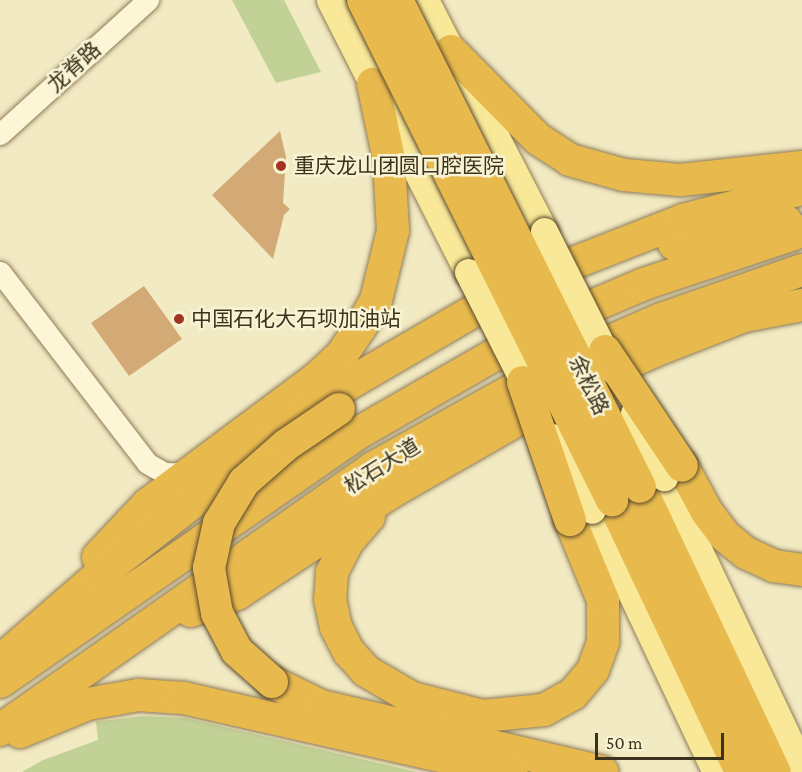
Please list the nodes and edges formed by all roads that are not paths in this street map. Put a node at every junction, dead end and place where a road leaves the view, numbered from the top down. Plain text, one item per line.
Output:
1 (148, 0) edge
2 (330, 0) edge
3 (363, 0) edge
4 (397, 0) edge
5 (425, 0) edge
6 (451, 51) junction
7 (373, 84) junction
8 (0, 134) edge
9 (802, 167) edge
10 (802, 189) edge
11 (802, 220) edge
12 (802, 231) edge
13 (802, 270) edge
14 (0, 272) edge
15 (802, 297) edge
16 (802, 305) edge
17 (744, 316) junction
18 (605, 351) joint
19 (523, 382) joint
20 (147, 463) junction
21 (188, 474) junction
22 (662, 477) junction
23 (390, 493) junction
24 (148, 504) junction
25 (591, 510) junction
26 (802, 570) edge
27 (136, 632) junction
28 (2, 667) edge
29 (0, 730) edge
30 (0, 741) edge
31 (802, 767) edge
32 (512, 772) edge
33 (602, 772) edge
34 (716, 772) edge
35 (741, 772) edge
36 (776, 772) edge

1 - 8 street, 龙脊路
2 - 7 main road
3 - 25 highway, 余松路, bridge
4 - 22 highway, 余松路, bridge
5 - 6 main road
6 - 9 highway
6 - 18 main road, bridge
7 - 19 main road, bridge
7 - 21 highway
10 - 28 highway
11 - 33 highway, bridge
12 - 28 highway, 松石大道
13 - 27 highway, 松石大道
14 - 20 street
15 - 17 highway
16 - 17 highway
17 - 23 highway
18 - 22 highway, bridge
19 - 25 highway, bridge
20 - 21 street
20 - 24 street
21 - 24 highway
22 - 26 highway
22 - 31 main road
22 - 36 highway, 余松路
23 - 25 highway
23 - 27 highway
24 - 28 highway
25 - 34 main road
25 - 35 highway, 余松路
27 - 29 highway, 松石大道
30 - 32 highway

